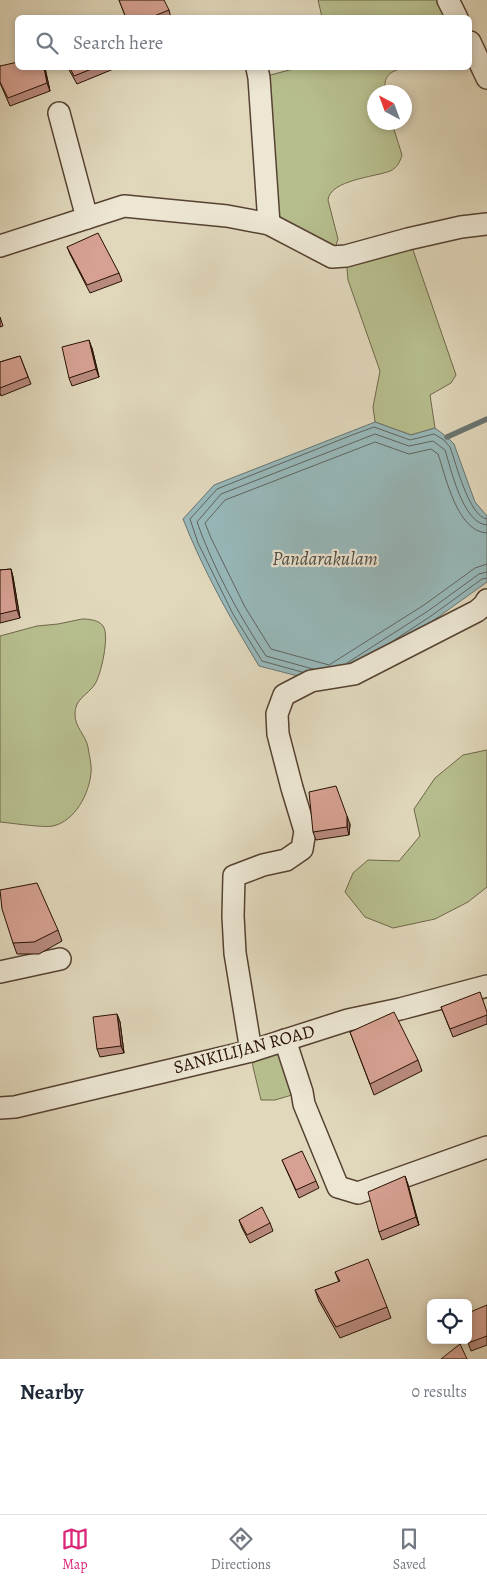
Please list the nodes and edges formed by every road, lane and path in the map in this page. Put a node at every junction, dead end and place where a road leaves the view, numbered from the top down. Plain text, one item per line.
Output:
1 (448, 0) edge
2 (456, 15) edge
3 (472, 46) edge
4 (257, 70) edge
5 (487, 78) edge
6 (59, 113) dead end
7 (87, 218) junction
8 (269, 224) junction
9 (487, 224) edge
10 (0, 246) edge
11 (487, 600) edge
12 (60, 960) dead end
13 (0, 972) edge
14 (487, 986) edge
15 (285, 1040) junction
16 (251, 1051) junction
17 (0, 1108) edge
18 (487, 1147) edge

1 - 2 street
3 - 5 street
4 - 8 street
6 - 7 street
7 - 8 street
7 - 10 street
8 - 9 street
11 - 16 street
12 - 13 street
14 - 15 street, SANKILIJAN ROAD
15 - 16 street, SANKILIJAN ROAD
15 - 18 street
16 - 17 street, SANKILIJAN ROAD

